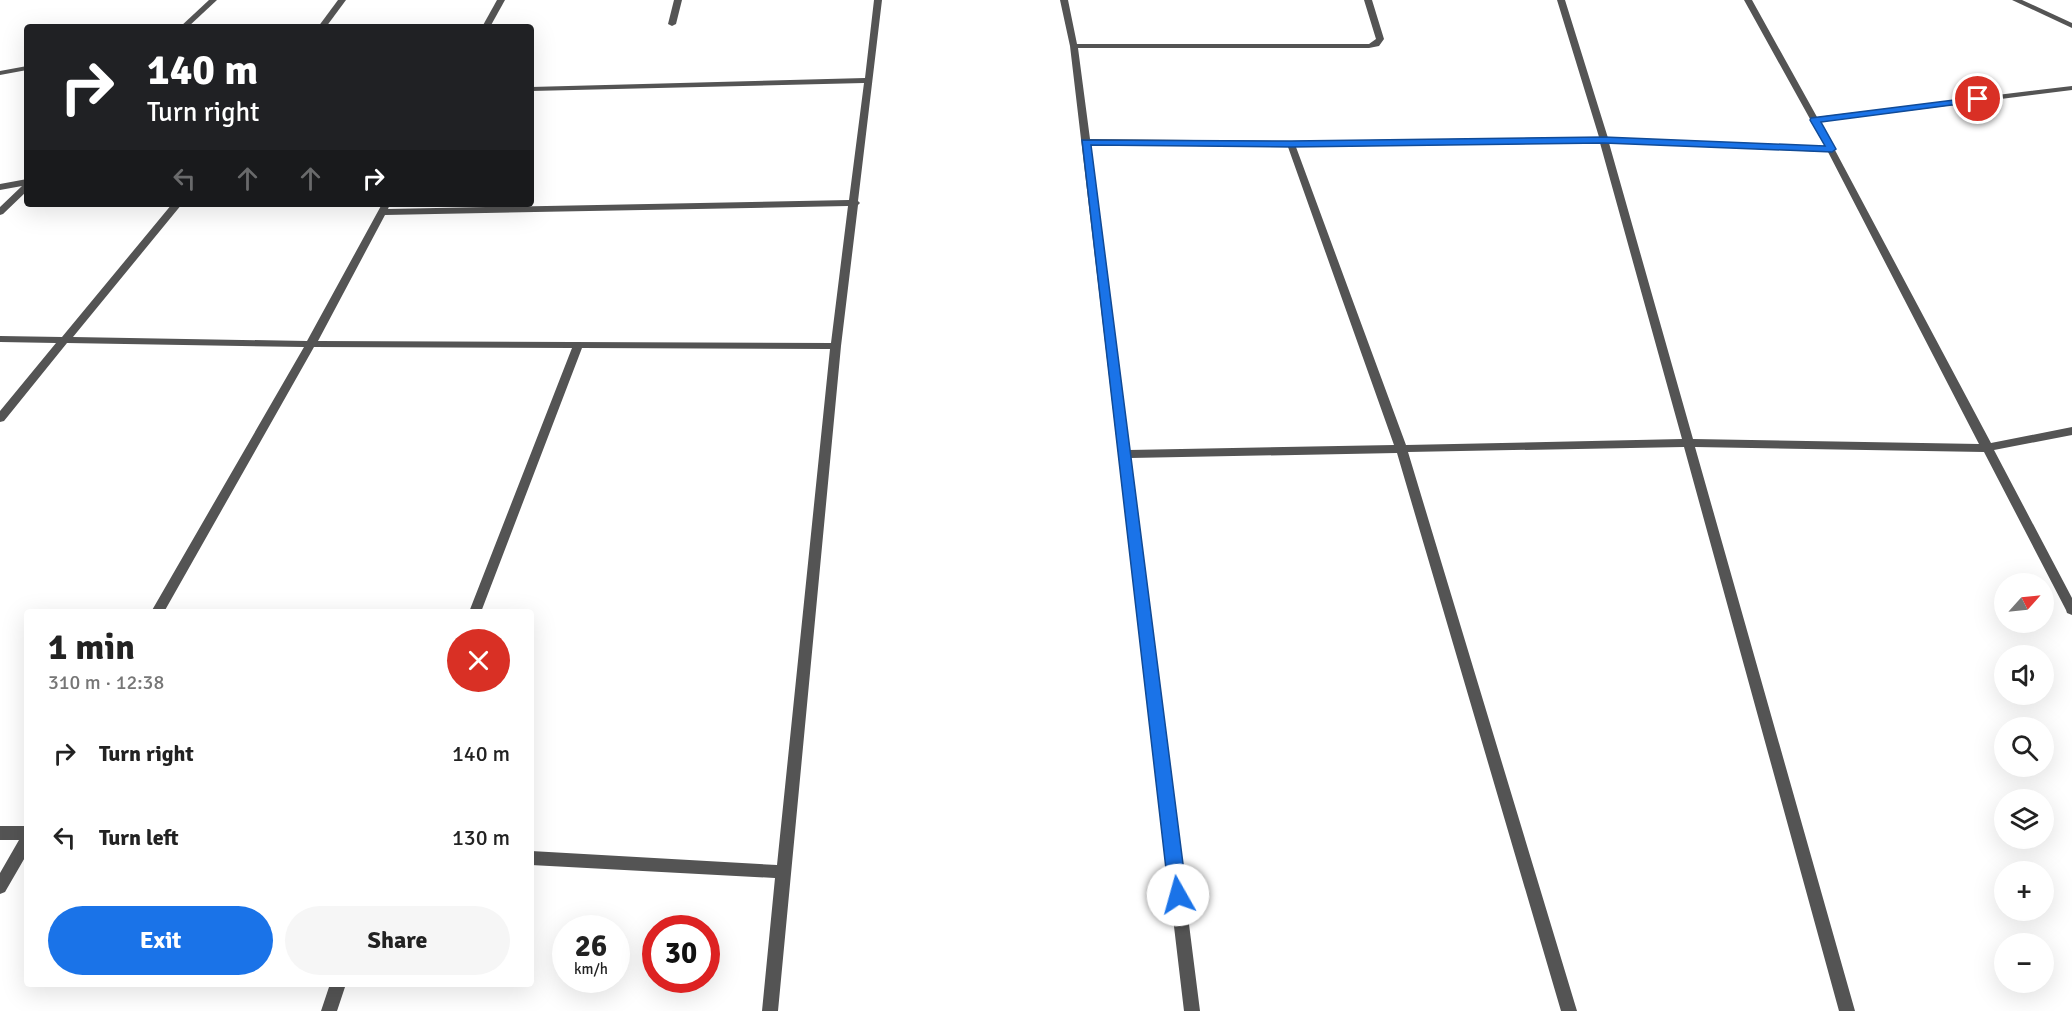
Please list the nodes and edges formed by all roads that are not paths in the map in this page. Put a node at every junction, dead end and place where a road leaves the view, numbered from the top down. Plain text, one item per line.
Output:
1 (213, 0) edge
2 (342, 0) edge
3 (501, 0) edge
4 (678, 0) edge
5 (878, 0) edge
6 (1064, 0) edge
7 (1368, 0) edge
8 (1561, 0) edge
9 (1748, 0) edge
10 (2016, 0) edge
11 (187, 24) edge
12 (324, 24) edge
13 (488, 24) edge
14 (672, 24) dead end
15 (2072, 26) edge
16 (1074, 46) junction
17 (24, 69) edge
18 (0, 73) edge
19 (869, 80) junction
20 (2072, 88) edge
21 (534, 89) edge
22 (1815, 120) junction
23 (1604, 140) junction
24 (1085, 142) junction
25 (1291, 144) junction
26 (1832, 149) junction
27 (24, 184) edge
28 (0, 187) edge
29 (24, 187) edge
30 (855, 203) junction
31 (534, 206) edge
32 (175, 207) edge
33 (478, 207) edge
34 (384, 208) edge
35 (0, 212) edge
36 (0, 339) edge
37 (65, 340) junction
38 (310, 344) junction
39 (578, 346) junction
40 (836, 346) junction
41 (0, 418) edge
42 (2072, 431) edge
43 (1690, 443) junction
44 (1987, 447) junction
45 (1402, 450) junction
46 (1123, 454) junction
47 (160, 609) edge
48 (476, 609) edge
49 (2072, 610) edge
50 (0, 833) edge
51 (24, 833) edge
52 (24, 845) edge
53 (534, 858) edge
54 (784, 872) junction
55 (0, 887) edge
56 (337, 987) edge
57 (329, 1011) edge
58 (770, 1011) edge
59 (1192, 1011) edge
60 (1569, 1011) edge
61 (1847, 1011) edge

1 - 11 street
2 - 12 street
3 - 13 street
4 - 14 street
5 - 19 street
6 - 16 street
7 - 16 street
8 - 23 street
9 - 22 street
10 - 15 street
16 - 24 street
17 - 18 street
19 - 21 street
19 - 30 street
20 - 22 street
22 - 26 street
23 - 25 street
23 - 26 street
23 - 43 street
24 - 25 street
24 - 46 street
25 - 45 street
26 - 44 street
27 - 28 street
29 - 35 street
30 - 31 street
30 - 40 street
32 - 37 street
33 - 34 street
34 - 38 street
36 - 37 street
37 - 38 street
37 - 41 street
38 - 39 street
38 - 47 street
39 - 40 street
39 - 48 street
40 - 54 street
42 - 44 street
43 - 44 street
43 - 45 street
43 - 61 street
44 - 49 street
45 - 46 street
45 - 60 street
46 - 59 street
50 - 51 street
52 - 55 street
53 - 54 street
54 - 58 street
56 - 57 street

